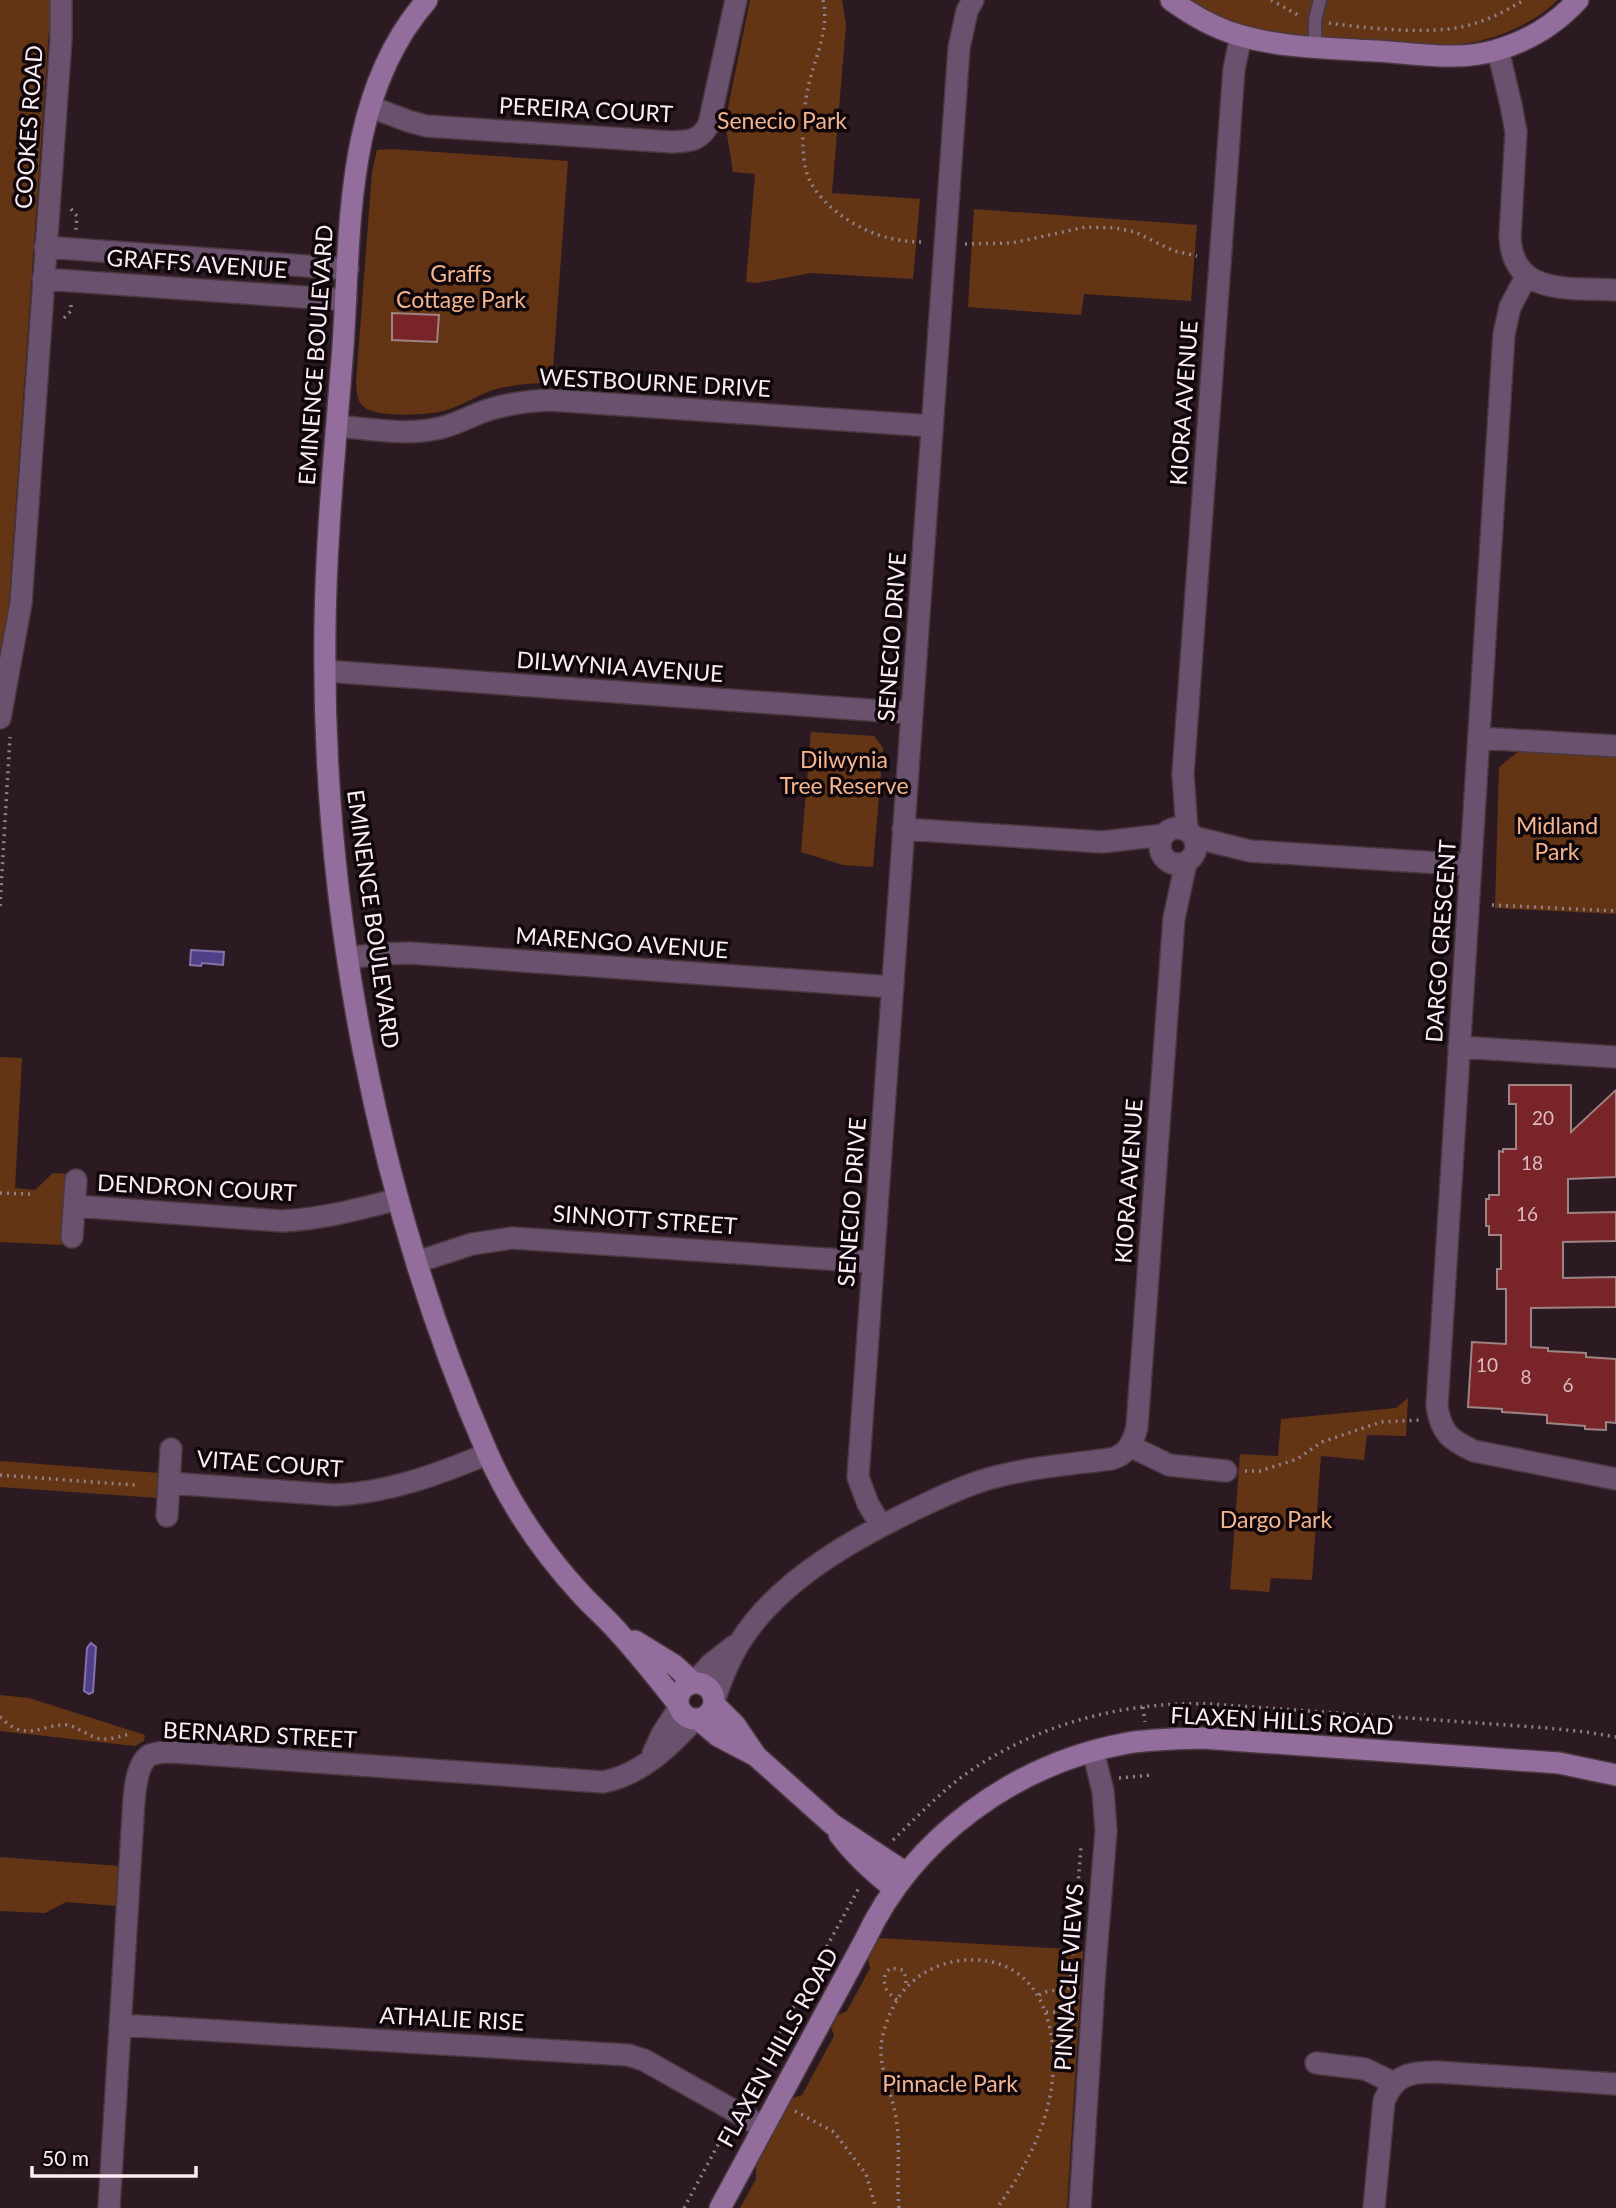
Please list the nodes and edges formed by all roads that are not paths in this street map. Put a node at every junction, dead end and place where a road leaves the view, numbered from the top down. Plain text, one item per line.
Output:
1 (61, 0) edge
2 (427, 0) edge
3 (736, 0) edge
4 (974, 0) edge
5 (1171, 0) edge
6 (1320, 0) edge
7 (1578, 0) edge
8 (1241, 36) junction
9 (1315, 47) junction
10 (1498, 50) junction
11 (371, 107) junction
12 (45, 247) junction
13 (348, 269) junction
14 (1527, 277) junction
15 (43, 279) junction
16 (1616, 290) edge
17 (346, 300) junction
18 (337, 426) junction
19 (932, 426) junction
20 (325, 671) junction
21 (911, 713) junction
22 (0, 718) edge
23 (1479, 737) junction
24 (1616, 746) edge
25 (903, 829) junction
26 (1178, 833) junction
27 (1102, 842) junction
28 (1250, 851) junction
29 (1177, 860) junction
30 (1471, 865) junction
31 (348, 958) junction
32 (892, 987) junction
33 (1459, 1047) junction
34 (1616, 1058) edge
35 (76, 1180) dead end
36 (398, 1199) junction
37 (75, 1206) junction
38 (72, 1237) dead end
39 (417, 1262) junction
40 (872, 1262) junction
41 (1130, 1446) junction
42 (171, 1449) dead end
43 (487, 1454) junction
44 (1226, 1471) road end
45 (1616, 1479) edge
46 (169, 1483) junction
47 (167, 1516) dead end
48 (881, 1525) junction
49 (618, 1631) junction
50 (741, 1641) junction
51 (694, 1682) junction
52 (714, 1702) junction
53 (688, 1712) junction
54 (1093, 1751) junction
55 (756, 1756) junction
56 (1616, 1775) edge
57 (901, 1881) junction
58 (120, 2025) junction
59 (1316, 2063) dead end
60 (1394, 2083) junction
61 (1616, 2084) edge
62 (763, 2127) junction
63 (109, 2208) edge
64 (720, 2208) edge
65 (1080, 2208) edge
66 (1374, 2208) edge

1 - 12 street, COOKES ROAD
2 - 11 street, EMINENCE BOULEVARD
3 - 11 street, PEREIRA COURT
4 - 19 street, SENECIO DRIVE
5 - 8 street
6 - 9 lane
7 - 10 street
8 - 9 street
8 - 26 street, KIORA AVENUE
9 - 10 street
10 - 14 street
11 - 13 street, EMINENCE BOULEVARD
12 - 13 street, GRAFFS AVENUE
12 - 15 street, COOKES ROAD
13 - 17 street, EMINENCE BOULEVARD
14 - 16 street
14 - 23 street, DARGO CRESCENT
15 - 17 street, GRAFFS AVENUE
15 - 22 street, COOKES ROAD
17 - 18 street, EMINENCE BOULEVARD
18 - 19 street, WESTBOURNE DRIVE
18 - 20 street, EMINENCE BOULEVARD
19 - 21 street, SENECIO DRIVE
20 - 21 street, DILWYNIA AVENUE
20 - 31 street, EMINENCE BOULEVARD
21 - 25 street, SENECIO DRIVE
23 - 24 street
23 - 30 street, DARGO CRESCENT
25 - 27 street
25 - 32 street, SENECIO DRIVE
26 - 27 street
26 - 28 street
26 - 29 street
26 - 29 street
27 - 29 street
28 - 29 street
28 - 30 street
29 - 41 street, KIORA AVENUE
30 - 33 street, DARGO CRESCENT
31 - 32 street, MARENGO AVENUE
31 - 36 street, EMINENCE BOULEVARD
32 - 40 street, SENECIO DRIVE
33 - 34 street
33 - 45 street, DARGO CRESCENT
35 - 37 street, DENDRON COURT
36 - 37 street, DENDRON COURT
36 - 39 street, EMINENCE BOULEVARD
37 - 38 street, DENDRON COURT
39 - 40 street, SINNOTT STREET
39 - 43 street, EMINENCE BOULEVARD
40 - 48 street, SENECIO DRIVE
41 - 44 street
41 - 48 street
42 - 46 street, VITAE COURT
43 - 46 street, VITAE COURT
43 - 49 street, EMINENCE BOULEVARD
46 - 47 street, VITAE COURT
48 - 50 street
49 - 51 street, EMINENCE BOULEVARD
49 - 53 street, EMINENCE BOULEVARD
50 - 51 street
50 - 52 street
51 - 52 street
51 - 53 street
52 - 53 street
52 - 55 street, EMINENCE BOULEVARD
53 - 55 street, EMINENCE BOULEVARD
53 - 58 street, BERNARD STREET
54 - 56 street, FLAXEN HILLS ROAD
54 - 57 street, FLAXEN HILLS ROAD
54 - 65 street, PINNACLE VIEWS
55 - 57 street, EMINENCE BOULEVARD
57 - 62 street, FLAXEN HILLS ROAD
58 - 62 street, ATHALIE RISE
58 - 63 street, BERNARD STREET
59 - 60 street
60 - 61 street
60 - 66 street
62 - 64 street, FLAXEN HILLS ROAD

